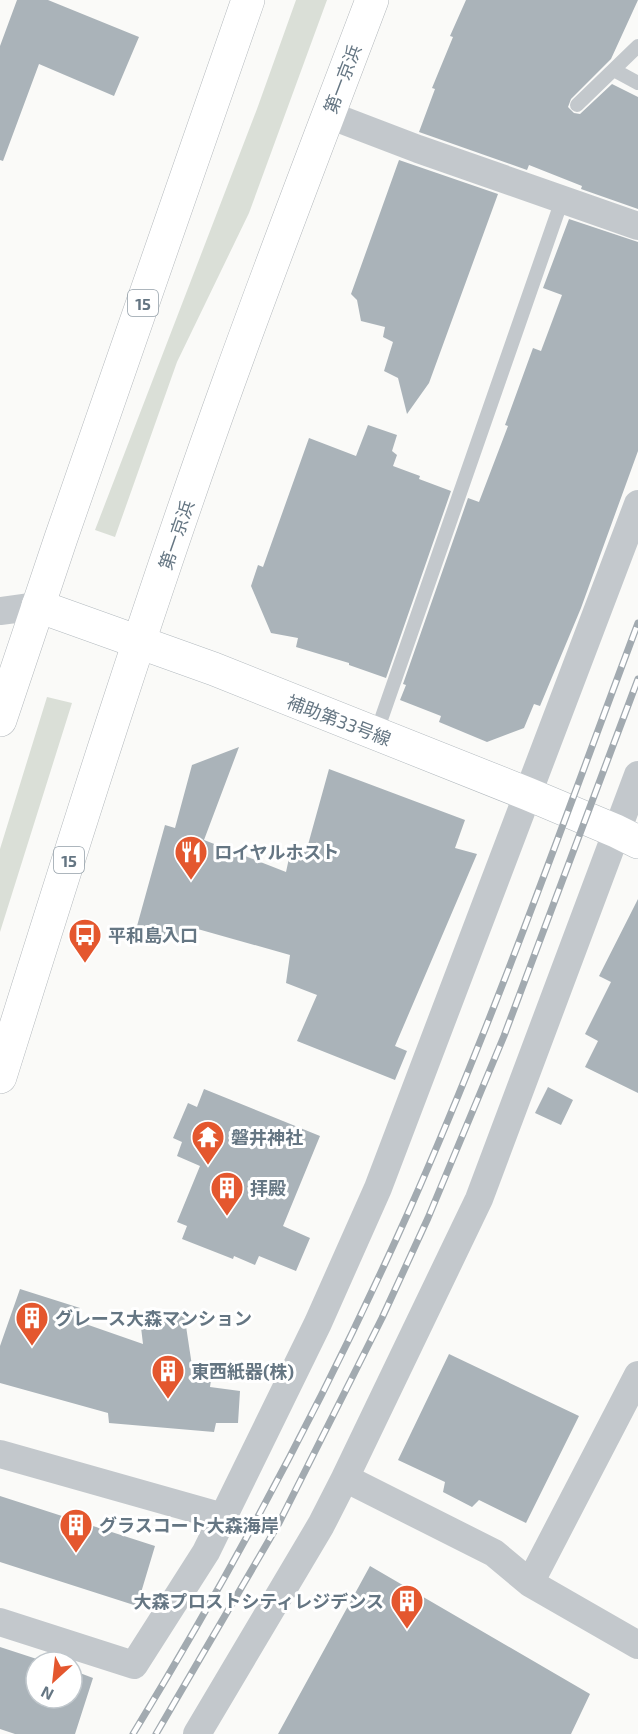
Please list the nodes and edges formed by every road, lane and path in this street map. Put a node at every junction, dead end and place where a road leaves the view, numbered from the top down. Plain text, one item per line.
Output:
1 (248, 0) edge
2 (372, 0) edge
3 (638, 46) edge
4 (614, 70) junction
5 (638, 83) edge
6 (577, 105) dead end
7 (329, 115) junction
8 (562, 200) junction
9 (638, 226) edge
10 (638, 504) edge
11 (38, 606) junction
12 (0, 611) edge
13 (138, 643) junction
14 (0, 720) edge
15 (376, 734) junction
16 (638, 774) edge
17 (528, 794) junction
18 (627, 837) edge
19 (0, 1077) edge
20 (638, 1375) edge
21 (0, 1454) edge
22 (345, 1478) junction
23 (224, 1517) junction
24 (530, 1583) junction
25 (0, 1622) edge
26 (638, 1645) edge
27 (197, 1734) edge

1 - 11 main road, 15
2 - 7 main road, 第一京浜 / 15
3 - 4 lane
4 - 5 lane
4 - 6 lane
7 - 8 street
7 - 13 main road, 第一京浜 / 15
8 - 9 street
8 - 15 lane
10 - 17 street
11 - 12 street
11 - 13 main road, 補助第33号線
11 - 14 main road, 15
13 - 15 main road, 補助第33号線
13 - 19 main road, 第一京浜 / 15
15 - 17 main road, 補助第33号線
16 - 18 street
17 - 18 main road, 補助第33号線
17 - 23 street
18 - 22 street
20 - 24 street
21 - 23 street
22 - 24 street
22 - 27 street
23 - 25 street
24 - 26 street

